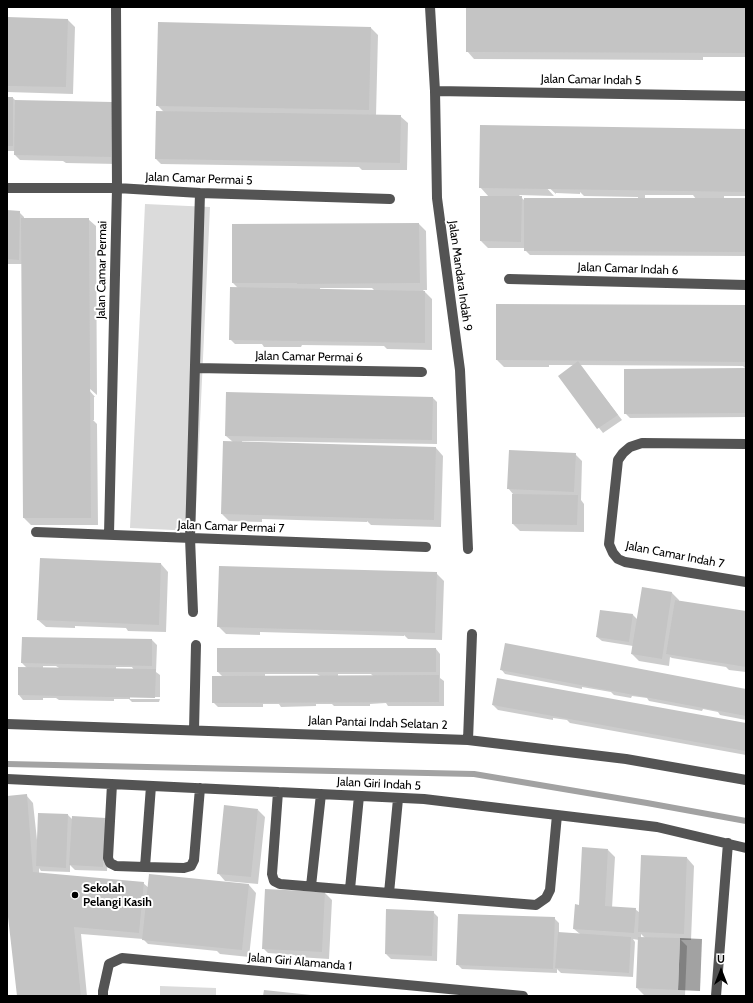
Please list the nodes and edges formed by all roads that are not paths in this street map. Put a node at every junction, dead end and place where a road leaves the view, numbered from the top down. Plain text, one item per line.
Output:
1 (116, 7) edge
2 (430, 7) edge
3 (435, 91) junction
4 (746, 96) edge
5 (7, 188) edge
6 (117, 188) junction
7 (200, 192) junction
8 (390, 199) dead end
9 (509, 279) dead end
10 (746, 285) edge
11 (195, 368) junction
12 (422, 372) dead end
13 (746, 444) edge
14 (36, 532) dead end
15 (109, 534) junction
16 (190, 538) junction
17 (426, 547) dead end
18 (468, 549) dead end
19 (746, 582) edge
20 (193, 612) dead end
21 (472, 634) dead end
22 (196, 645) dead end
23 (7, 724) edge
24 (194, 730) junction
25 (468, 740) junction
26 (7, 779) edge
27 (746, 780) edge
28 (112, 784) junction
29 (151, 786) junction
30 (200, 788) junction
31 (278, 792) junction
32 (321, 794) junction
33 (359, 796) junction
34 (398, 799) junction
35 (557, 815) junction
36 (728, 843) junction
37 (746, 848) edge
38 (145, 868) junction
39 (311, 886) junction
40 (350, 890) junction
41 (389, 893) junction
42 (103, 996) edge
43 (523, 996) edge
44 (716, 996) edge

1 - 6 street, Jalan Camar Permai
2 - 3 street, Jalan Mandara Indah 9
3 - 4 street, Jalan Camar Indah 5
3 - 18 street, Jalan Mandara Indah 9
5 - 6 street, Jalan Camar Permai 5
6 - 7 street, Jalan Camar Permai 5
6 - 15 street, Jalan Camar Permai
7 - 8 street, Jalan Camar Permai 5
7 - 11 street
9 - 10 street, Jalan Camar Indah 6
11 - 12 street, Jalan Camar Permai 6
11 - 16 street
13 - 19 street, Jalan Camar Indah 7
14 - 15 street, Jalan Camar Permai 7
15 - 16 street, Jalan Camar Permai 7
16 - 17 street, Jalan Camar Permai 7
16 - 20 street
21 - 25 street
22 - 24 street
23 - 24 street, Jalan Pantai Indah Selatan 2
24 - 25 street, Jalan Pantai Indah Selatan 2
25 - 27 street, Jalan Pantai Indah Selatan 2
26 - 28 street, Jalan Giri Indah 5
28 - 29 street, Jalan Giri Indah 5
28 - 38 street
29 - 30 street, Jalan Giri Indah 5
29 - 38 street
30 - 31 street, Jalan Giri Indah 5
30 - 38 street
31 - 32 street, Jalan Giri Indah 5
31 - 39 street
32 - 33 street, Jalan Giri Indah 5
32 - 39 street
33 - 34 street, Jalan Giri Indah 5
33 - 40 street
34 - 35 street, Jalan Giri Indah 5
34 - 41 street
35 - 36 street, Jalan Giri Indah 5
35 - 41 street
36 - 37 street, Jalan Giri Indah 5
36 - 44 street
39 - 40 street
40 - 41 street
42 - 43 street, Jalan Giri Alamanda 1

